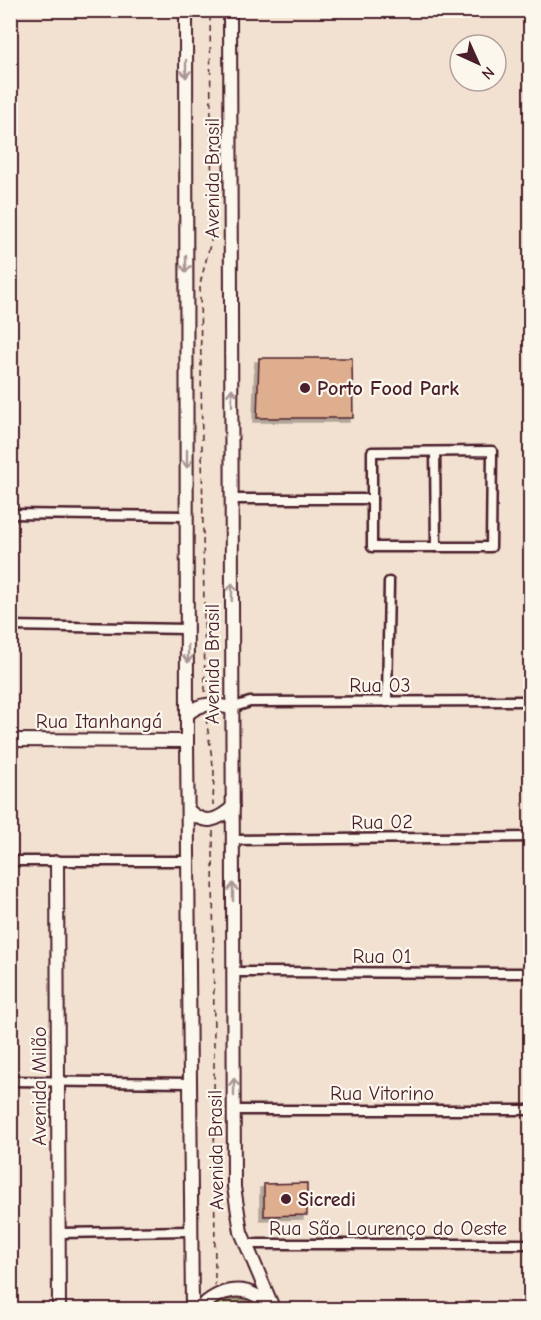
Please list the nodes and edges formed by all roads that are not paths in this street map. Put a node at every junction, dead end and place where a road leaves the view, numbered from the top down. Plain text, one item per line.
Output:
1 (186, 10) edge
2 (230, 10) edge
3 (435, 452) junction
4 (233, 498) junction
5 (372, 499) junction
6 (10, 514) edge
7 (187, 516) junction
8 (436, 547) junction
9 (389, 582) dead end
10 (10, 626) edge
11 (188, 629) junction
12 (531, 701) edge
13 (387, 702) junction
14 (231, 708) junction
15 (188, 716) junction
16 (10, 740) edge
17 (187, 741) junction
18 (233, 807) junction
19 (188, 810) junction
20 (531, 837) edge
21 (233, 840) junction
22 (10, 861) edge
23 (189, 861) junction
24 (57, 862) junction
25 (233, 972) junction
26 (531, 973) edge
27 (10, 1081) edge
28 (58, 1081) junction
29 (190, 1083) junction
30 (234, 1110) junction
31 (531, 1110) edge
32 (191, 1231) junction
33 (59, 1233) junction
34 (246, 1244) junction
35 (531, 1244) edge
36 (59, 1310) edge
37 (192, 1310) edge
38 (198, 1310) edge
39 (273, 1310) edge

1 -> 7 main road, Avenida Brasil
4 -> 2 main road, Avenida Brasil
3 - 5 street
3 - 8 street
3 - 8 street
4 - 5 street
14 -> 4 main road, Avenida Brasil
5 - 8 street
6 - 7 street
7 - 11 main road, Avenida Brasil
9 - 13 street
10 - 11 street
11 -> 15 main road, Avenida Brasil
12 - 13 street, Rua 03
13 - 14 street, Rua 03
14 - 15 main road
14 - 18 main road, Avenida Brasil
15 - 17 main road, Avenida Brasil
16 - 17 main road, Rua Itanhangá
17 - 19 main road, Avenida Brasil
18 - 19 main road
18 - 21 main road, Avenida Brasil
19 - 23 main road, Avenida Brasil
20 - 21 street, Rua 02
25 -> 21 main road, Avenida Brasil
22 - 24 street
23 - 24 street
23 - 29 main road, Avenida Brasil
24 - 28 main road, Avenida Milão
25 - 26 street, Rua 01
30 -> 25 main road, Avenida Brasil
27 - 28 street
28 - 29 street
28 - 33 main road, Avenida Milão
29 - 32 main road, Avenida Brasil
30 - 31 street, Rua Vitorino
30 - 34 main road, Avenida Brasil
32 - 33 street
32 - 37 main road, Avenida Brasil
33 - 36 main road, Avenida Milão
34 - 35 street, Rua São Lourenço do Oeste
34 - 39 main road, Avenida Brasil
38 - 39 main road

